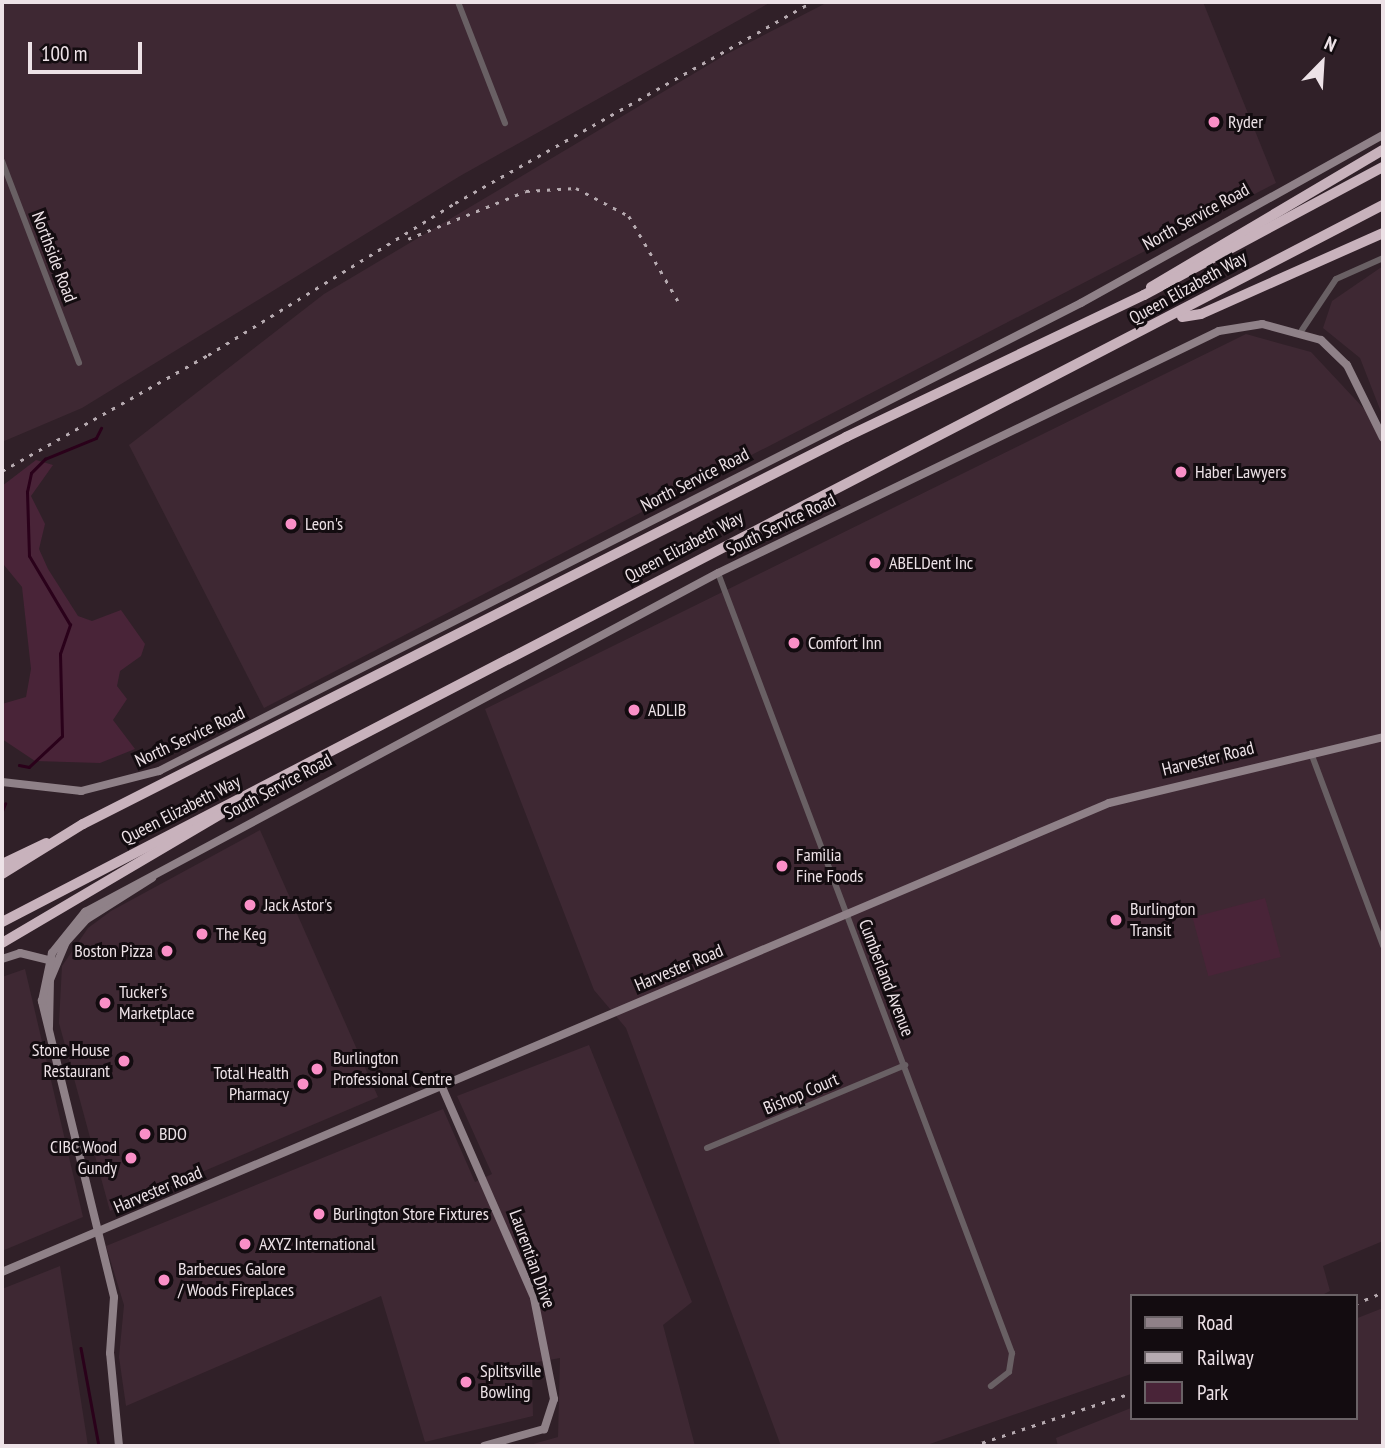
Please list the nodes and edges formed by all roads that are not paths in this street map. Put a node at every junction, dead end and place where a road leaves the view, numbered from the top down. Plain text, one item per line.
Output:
1 (458, 2) edge
2 (505, 123) dead end
3 (1383, 135) edge
4 (1383, 150) edge
5 (2, 161) edge
6 (1383, 167) edge
7 (1383, 205) edge
8 (1383, 233) edge
9 (1383, 258) edge
10 (1144, 295) junction
11 (1175, 317) junction
12 (1302, 330) junction
13 (79, 363) dead end
14 (1383, 438) edge
15 (718, 573) junction
16 (1383, 737) edge
17 (1311, 752) junction
18 (2, 782) edge
19 (240, 799) junction
20 (83, 824) junction
21 (2, 864) edge
22 (2, 874) edge
23 (846, 914) junction
24 (2, 922) edge
25 (2, 943) edge
26 (1383, 946) edge
27 (2, 959) edge
28 (52, 961) junction
29 (905, 1065) junction
30 (442, 1087) junction
31 (707, 1148) dead end
32 (100, 1231) junction
33 (2, 1272) edge
34 (991, 1387) dead end
35 (119, 1446) edge
36 (484, 1446) edge

1 - 2 street
3 - 18 street, North Service Road
4 - 10 highway
5 - 13 street, Northside Road
6 - 10 highway, Queen Elizabeth Way
7 - 11 highway, Queen Elizabeth Way
8 - 11 highway
9 - 12 street
10 - 20 highway, Queen Elizabeth Way
11 - 19 highway, Queen Elizabeth Way
12 - 14 street
12 - 15 street, South Service Road
15 - 23 street, Cumberland Avenue
15 - 28 street, South Service Road
16 - 17 street, Harvester Road
17 - 23 street, Harvester Road
17 - 26 street
19 - 24 highway, Queen Elizabeth Way
19 - 25 highway
20 - 21 highway
20 - 22 highway, Queen Elizabeth Way
23 - 29 street, Cumberland Avenue
23 - 30 street, Harvester Road
27 - 28 street
28 - 32 street, South Service Road
29 - 31 street, Bishop Court
29 - 34 street, Cumberland Avenue
30 - 32 street, Harvester Road
30 - 36 street, Laurentian Drive
32 - 33 street, Harvester Road
32 - 35 street

